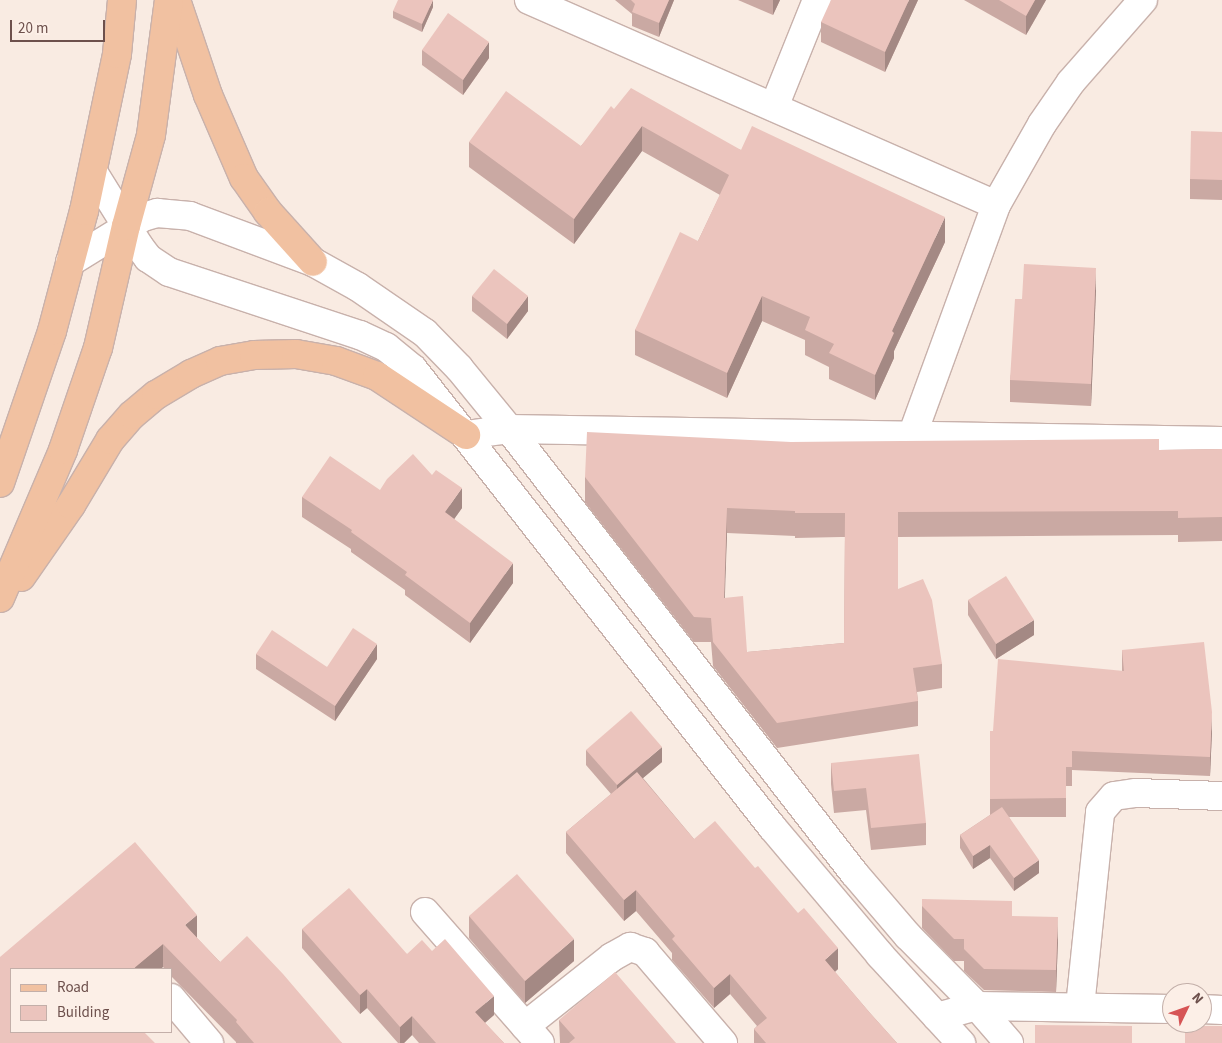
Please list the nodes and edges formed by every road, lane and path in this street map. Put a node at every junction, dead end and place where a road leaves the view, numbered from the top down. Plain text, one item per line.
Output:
1 (122, 0) edge
2 (169, 0) edge
3 (176, 0) edge
4 (817, 0) edge
5 (1143, 0) edge
6 (537, 2) edge
7 (774, 107) junction
8 (93, 172) junction
9 (996, 204) junction
10 (126, 226) junction
11 (70, 262) junction
12 (313, 262) junction
13 (509, 429) junction
14 (466, 435) junction
15 (912, 436) junction
16 (1222, 441) edge
17 (0, 483) edge
18 (0, 598) edge
19 (0, 607) edge
20 (1222, 796) edge
21 (425, 912) dead end
22 (172, 999) edge
23 (977, 1006) junction
24 (1080, 1007) junction
25 (1162, 1009) edge
26 (937, 1017) junction
27 (532, 1034) edge
28 (209, 1043) edge
29 (723, 1043) edge
30 (961, 1043) edge
31 (1009, 1043) edge

1 - 8 main road
2 - 10 main road
3 - 12 main road
4 - 7 street
5 - 9 street
6 - 7 street
7 - 9 street
8 - 10 street
8 - 11 main road
9 - 15 street
10 - 11 street
10 - 12 street
10 - 14 street
10 - 18 main road
11 - 17 main road
12 - 13 street
13 - 14 street
13 - 15 street
13 - 23 street
14 - 19 main road
14 - 26 street
15 - 16 street
20 - 24 street
21 - 27 street
22 - 28 street
23 - 24 street
23 - 26 street
23 - 31 street
24 - 25 street
26 - 30 street
27 - 29 street

